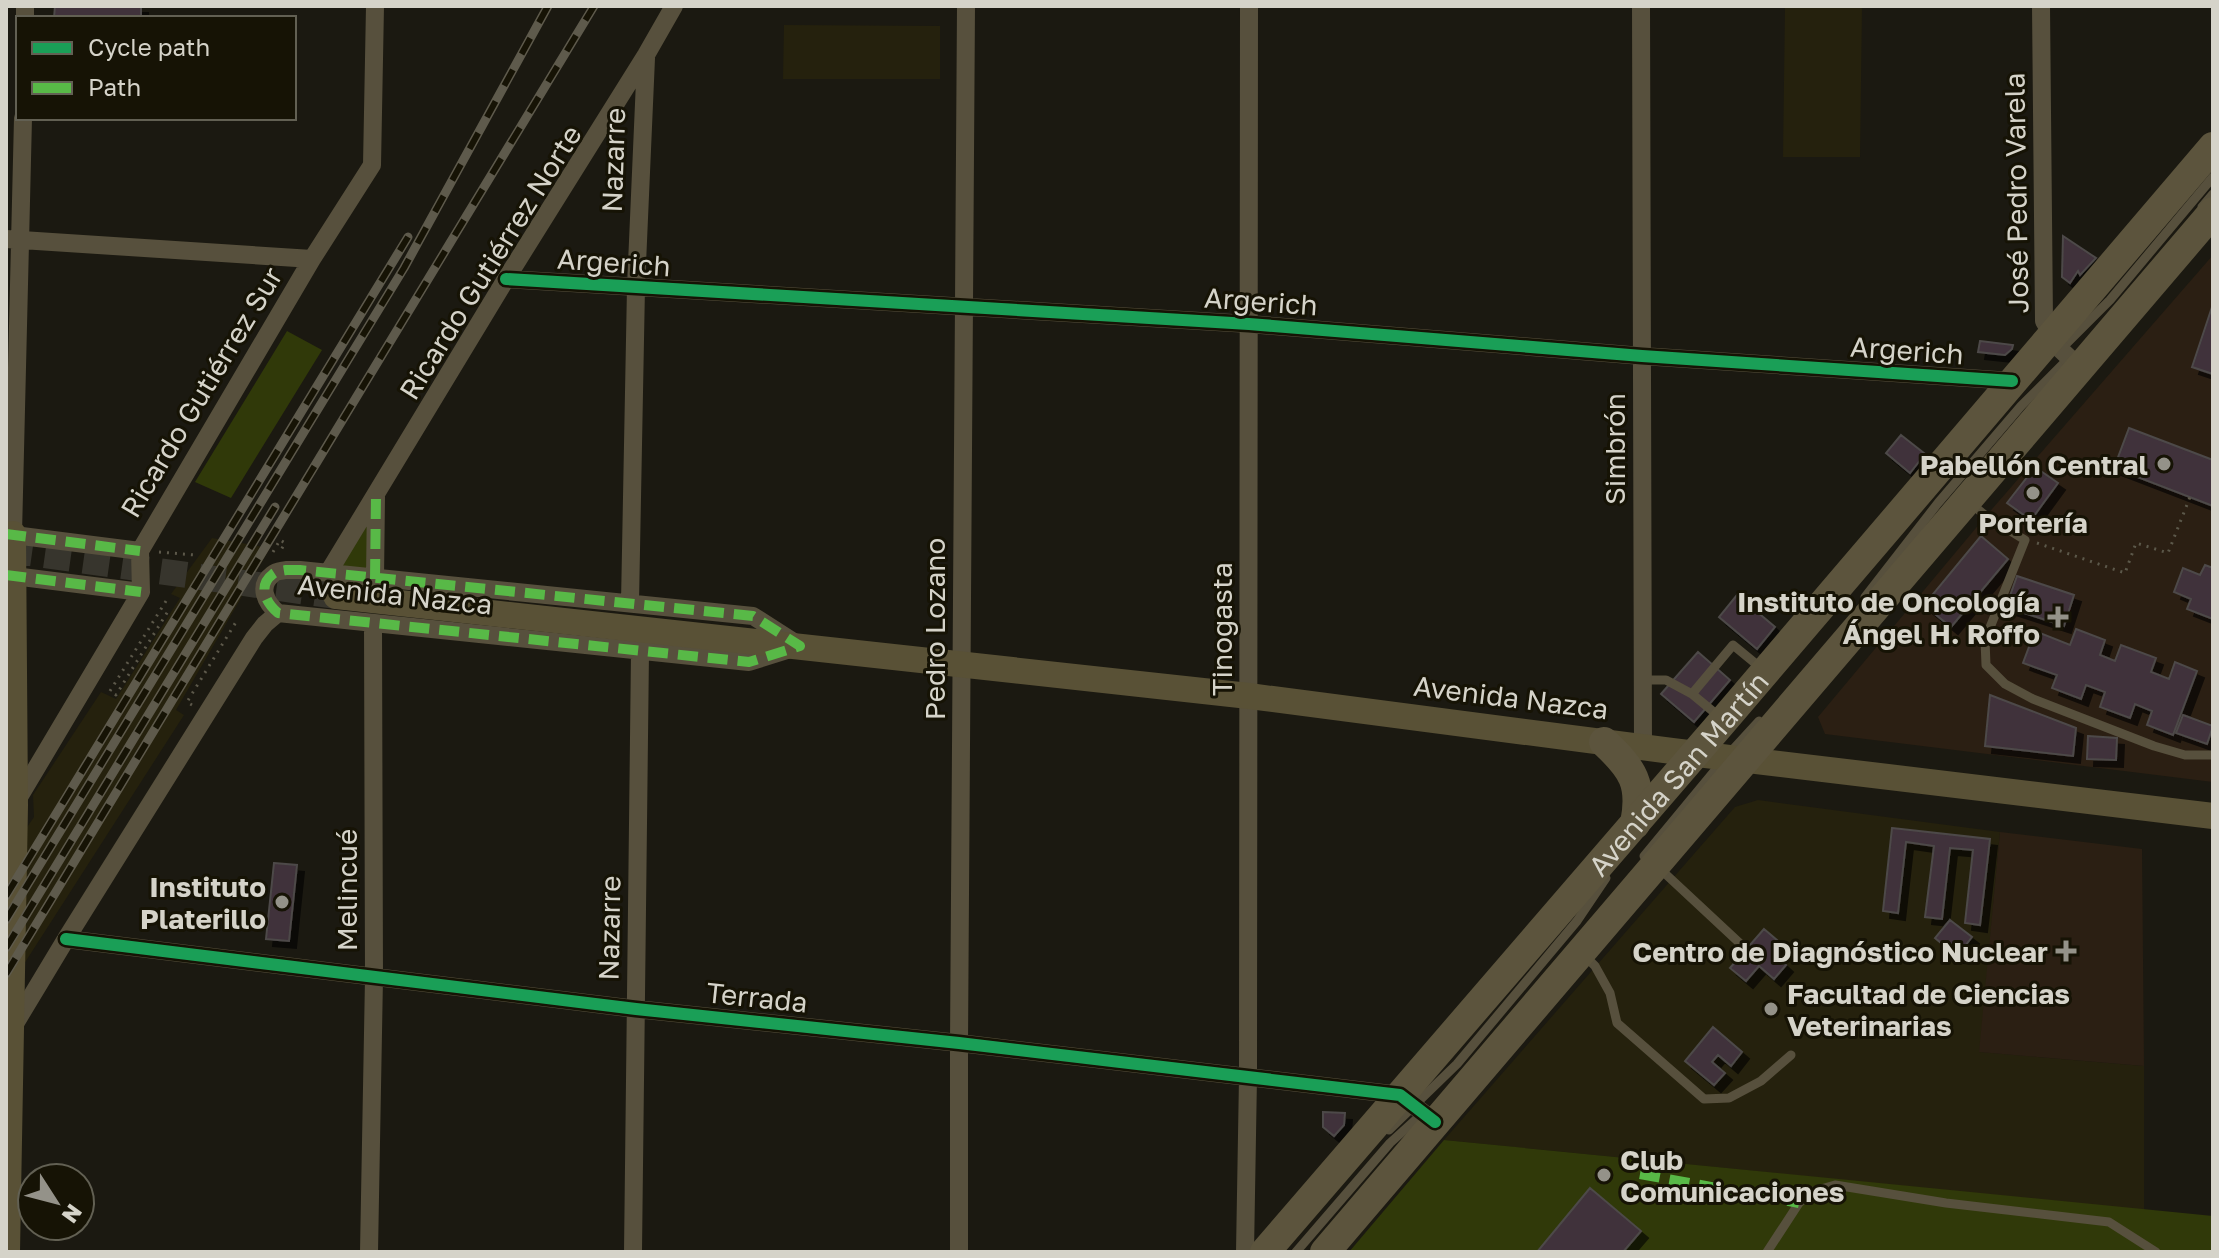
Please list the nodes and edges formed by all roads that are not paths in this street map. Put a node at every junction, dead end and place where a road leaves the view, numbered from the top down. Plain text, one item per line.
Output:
1 (375, 6) edge
2 (674, 6) edge
3 (966, 6) edge
4 (1249, 6) edge
5 (1641, 6) edge
6 (2041, 6) edge
7 (646, 55) junction
8 (23, 120) edge
9 (2213, 147) edge
10 (2213, 177) edge
11 (2213, 194) edge
12 (2213, 212) edge
13 (13, 239) edge
14 (312, 259) junction
15 (506, 279) junction
16 (636, 287) junction
17 (965, 307) junction
18 (1249, 324) junction
19 (2099, 326) dead end
20 (2065, 352) junction
21 (1642, 356) junction
22 (2019, 383) junction
23 (376, 494) junction
24 (1966, 500) junction
25 (1905, 528) dead end
26 (10, 534) edge
27 (140, 551) junction
28 (10, 575) edge
29 (375, 579) junction
30 (332, 584) junction
31 (141, 592) junction
32 (630, 603) junction
33 (1859, 604) dead end
34 (278, 613) junction
35 (373, 624) junction
36 (800, 646) junction
37 (640, 652) junction
38 (962, 665) junction
39 (1765, 672) junction
40 (1643, 680) junction
41 (1692, 694) junction
42 (1249, 696) junction
43 (1763, 717) dead end
44 (1604, 742) junction
45 (1643, 747) junction
46 (1717, 751) junction
47 (2213, 755) edge
48 (10, 812) edge
49 (2213, 816) edge
50 (1635, 824) junction
51 (1648, 863) junction
52 (1614, 868) dead end
53 (66, 939) junction
54 (1582, 941) junction
55 (1746, 949) dead end
56 (374, 978) junction
57 (636, 1009) junction
58 (11, 1030) junction
59 (959, 1043) junction
60 (1791, 1055) dead end
61 (1465, 1072) dead end
62 (1248, 1077) junction
63 (1421, 1108) junction
64 (1283, 1251) edge
65 (7, 1252) edge
66 (369, 1252) edge
67 (633, 1252) edge
68 (959, 1252) edge
69 (1245, 1252) edge
70 (1325, 1252) edge
71 (1767, 1252) edge
72 (2156, 1252) edge

1 - 14 street, Ricardo Gutiérrez Sur
2 - 7 street, Ricardo Gutiérrez Norte
3 - 17 street, Pedro Lozano
4 - 18 street, Tinogasta
5 - 21 street, Simbrón
6 - 20 street, José Pedro Varela
7 - 15 street, Ricardo Gutiérrez Norte
7 - 16 street, Nazarre
8 - 13 street
9 - 20 main road, Avenida San Martín
10 - 20 lane
11 - 19 lane
12 - 20 main road, Avenida San Martín
13 - 14 street
13 - 26 street
14 - 27 street, Ricardo Gutiérrez Sur
15 - 16 street, Argerich
15 - 23 street, Ricardo Gutiérrez Norte
16 - 17 street, Argerich
16 - 32 street, Nazarre
17 - 18 street, Argerich
17 - 38 street, Pedro Lozano
18 - 21 street, Argerich
18 - 42 street, Tinogasta
20 - 22 main road, Avenida San Martín
20 - 24 main road, Avenida San Martín
20 - 33 lane
21 - 22 street, Argerich
21 - 40 street, Simbrón
22 - 25 lane
22 - 39 main road, Avenida San Martín
23 - 29 street
23 - 30 street, Ricardo Gutiérrez Norte
24 - 46 main road, Avenida San Martín
24 - 47 lane
26 - 27 street
26 - 28 main road
27 - 31 street, Ricardo Gutiérrez Sur
28 - 31 street
28 - 48 main road
29 - 30 street, Avenida Nazca
29 - 32 street, Avenida Nazca
30 - 34 street, Avenida Nazca
30 - 36 main road, Avenida Nazca
31 - 48 street
32 - 36 street, Avenida Nazca
34 - 35 street, Avenida Nazca
34 - 53 street
35 - 37 street, Avenida Nazca
35 - 56 street, Melincué
36 - 37 street, Avenida Nazca
36 - 38 main road, Avenida Nazca
37 - 57 street, Nazarre
38 - 42 main road, Avenida Nazca
38 - 59 street, Pedro Lozano
39 - 41 lane
39 - 46 main road, Avenida San Martín
40 - 41 lane
40 - 45 street, Simbrón
41 - 46 lane
42 - 44 main road, Avenida Nazca
42 - 62 street, Tinogasta
43 - 46 lane
44 - 45 main road, Avenida Nazca
44 - 50 main road
45 - 46 main road, Avenida Nazca
46 - 49 main road, Avenida Nazca
46 - 50 main road, Avenida San Martín
46 - 51 main road, Avenida San Martín
48 - 58 main road
50 - 63 main road, Avenida San Martín
51 - 54 main road, Avenida San Martín
51 - 55 lane
52 - 63 lane
53 - 56 street, Terrada
53 - 58 street
54 - 60 lane
54 - 61 lane
54 - 63 main road, Avenida San Martín
56 - 57 street, Terrada
56 - 66 street, Melincué
57 - 59 street, Terrada
57 - 67 street, Nazarre
58 - 65 main road
59 - 62 street, Terrada
59 - 68 street, Pedro Lozano
62 - 63 street, Terrada
62 - 69 street, Tinogasta
63 - 64 main road, Avenida San Martín
63 - 70 main road, Avenida San Martín
71 - 72 lane

